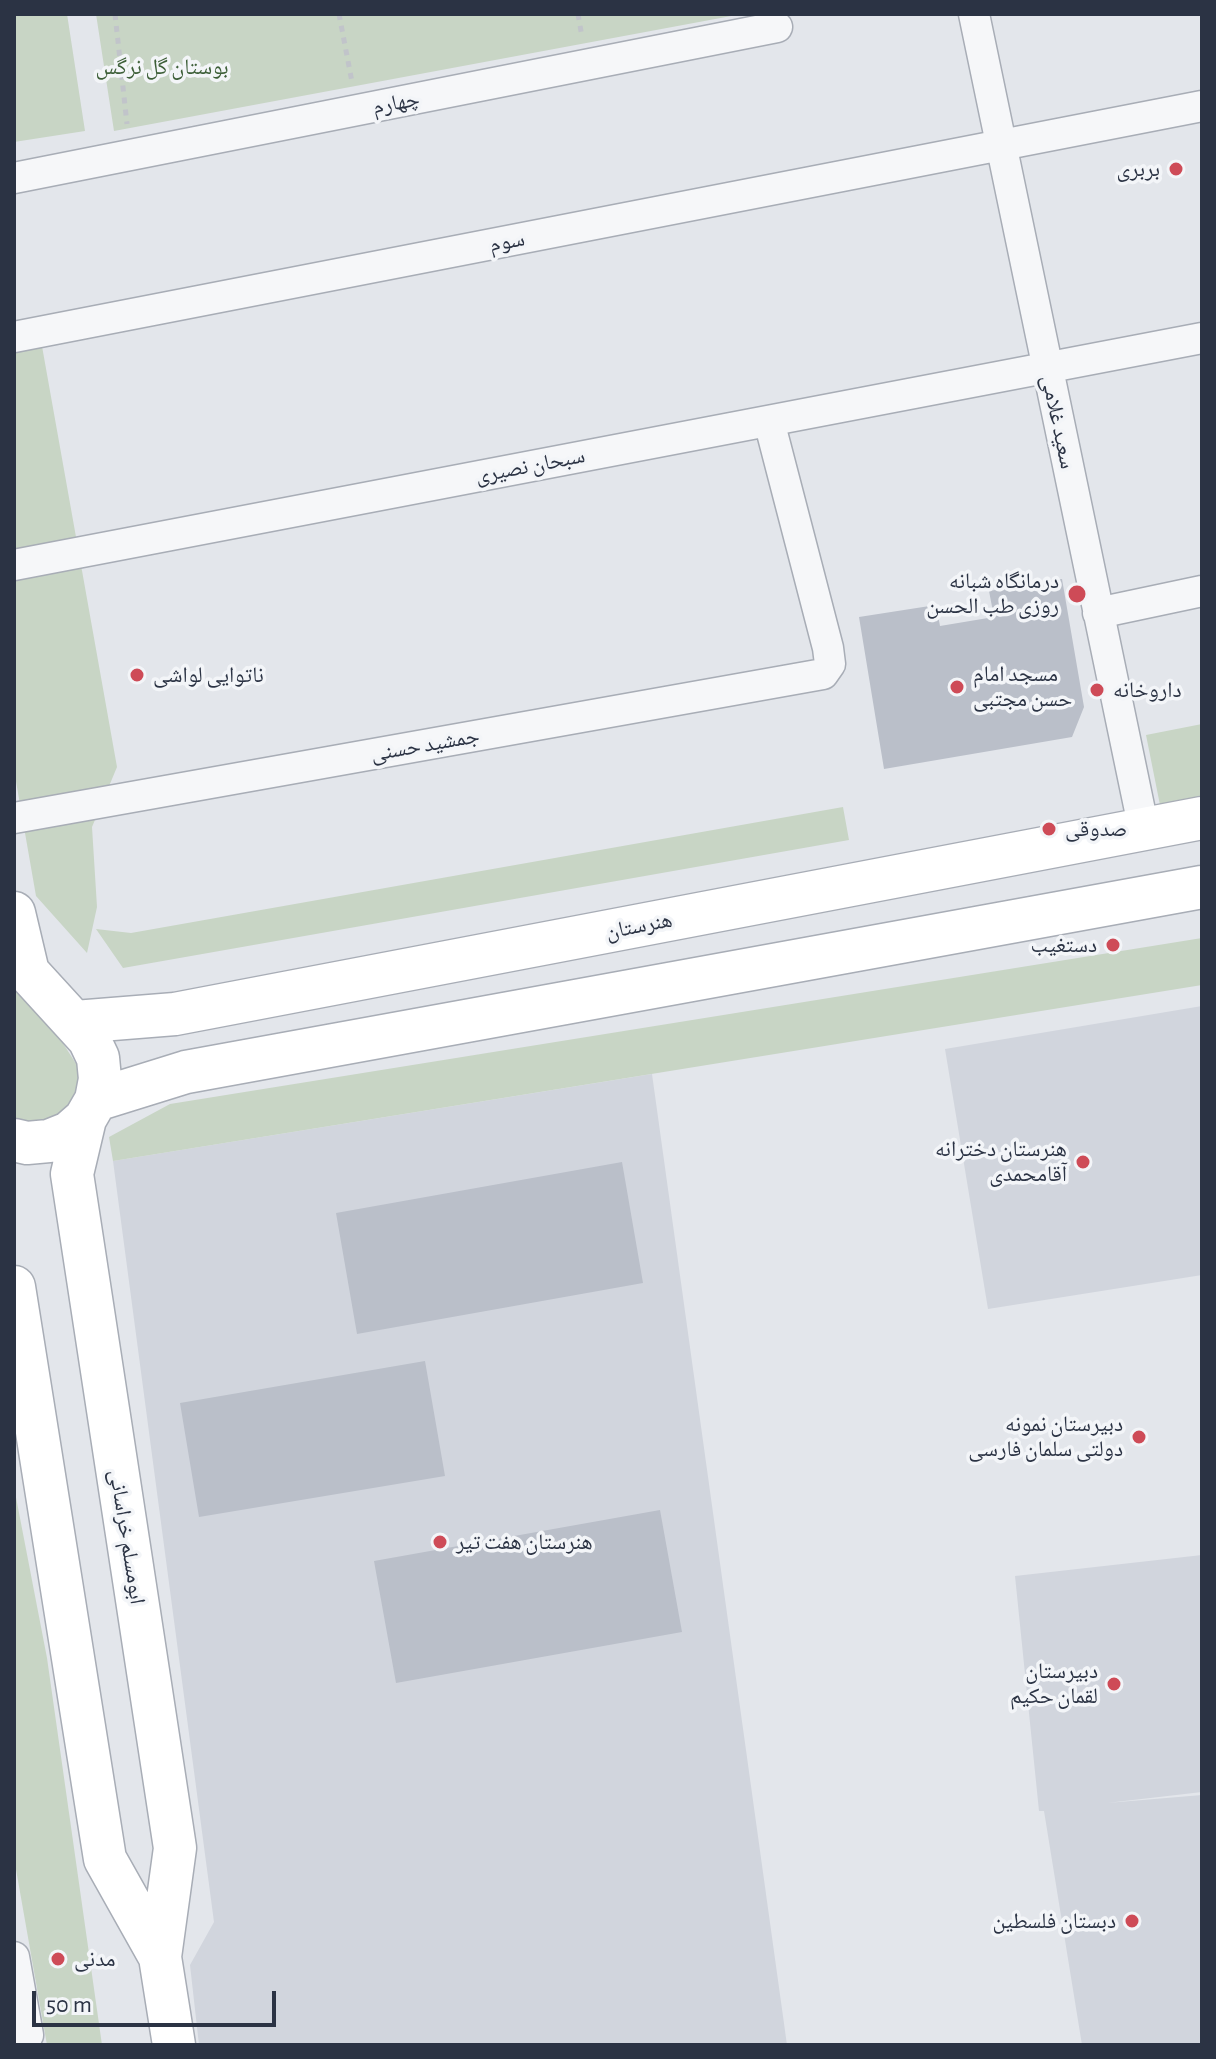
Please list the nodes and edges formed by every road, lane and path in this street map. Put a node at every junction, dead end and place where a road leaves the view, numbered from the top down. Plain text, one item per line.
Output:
1 (115, 14) edge
2 (339, 14) edge
3 (974, 14) edge
4 (777, 27) dead end
5 (1202, 106) edge
6 (359, 110) junction
7 (1000, 146) junction
8 (133, 155) junction
9 (14, 178) edge
10 (14, 337) edge
11 (1202, 338) edge
12 (1047, 368) junction
13 (769, 421) junction
14 (14, 565) edge
15 (1202, 591) edge
16 (1098, 613) junction
17 (14, 818) edge
18 (1202, 818) edge
19 (1144, 830) junction
20 (1202, 887) edge
21 (1157, 896) junction
22 (14, 913) edge
23 (21, 963) edge
24 (75, 1022) junction
25 (90, 1110) junction
26 (14, 1140) edge
27 (14, 1287) edge
28 (14, 1957) edge
29 (160, 1957) junction
30 (23, 2040) edge
31 (174, 2045) edge

1 - 8 path
2 - 6 path
3 - 7 street, سعید غلامی
4 - 6 street, چهارم
5 - 7 street, سوم
6 - 8 street, چهارم
7 - 10 street, سوم
7 - 12 street, سعید غلامی
8 - 9 street, چهارم
11 - 12 street, سبحان نصیری
12 - 13 street, سبحان نصیری
12 - 16 street, سعید غلامی
13 - 14 street, سبحان نصیری
13 - 17 street, جمشید حسنی
15 - 16 street
16 - 19 street, سعید غلامی
18 - 19 main road, هنرستان
19 - 21 main road
19 - 24 main road, هنرستان
20 - 21 main road
21 - 25 main road
22 - 23 main road
23 - 24 main road, ابومسلم خراسانی
24 - 25 main road, ابومسلم خراسانی
25 - 26 main road
25 - 29 main road, ابومسلم خراسانی
27 - 29 main road, ابومسلم خراسانی
28 - 30 street
29 - 31 main road, ابومسلم خراسانی

